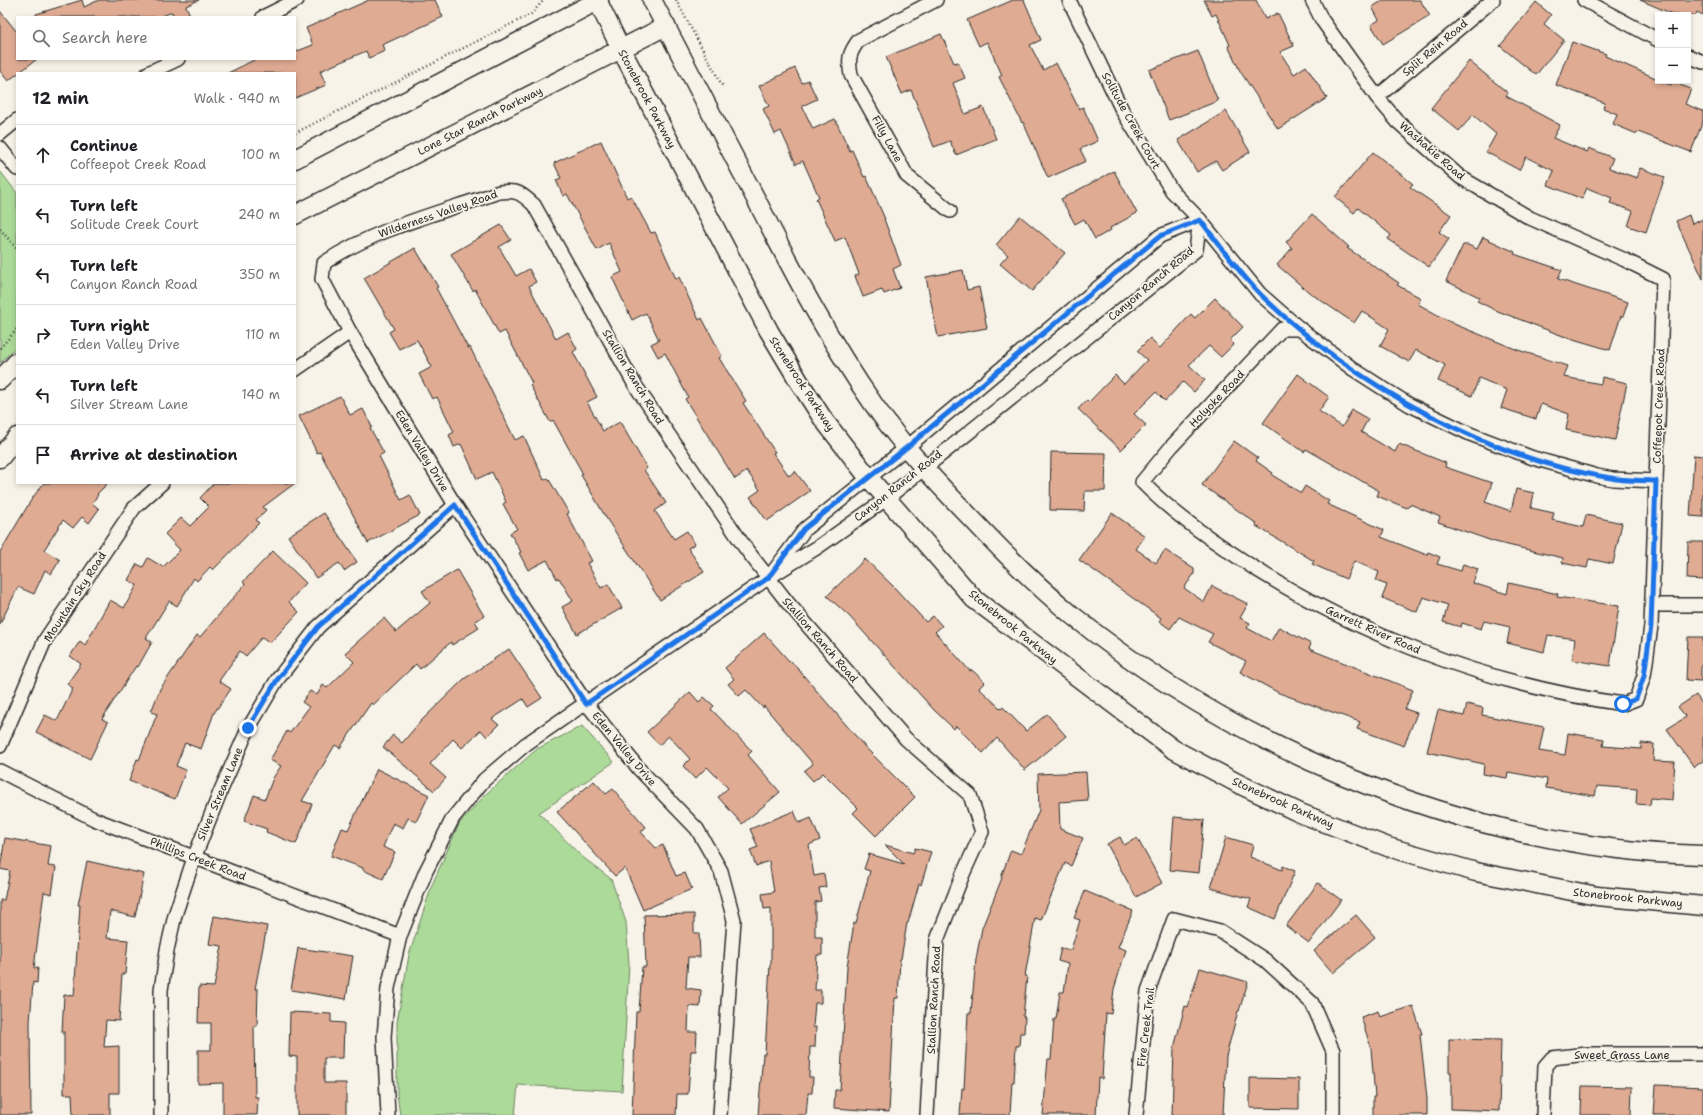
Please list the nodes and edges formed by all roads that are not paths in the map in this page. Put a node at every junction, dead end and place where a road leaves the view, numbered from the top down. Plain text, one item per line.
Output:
1 (297, 0) edge
2 (598, 0) edge
3 (652, 0) edge
4 (936, 0) edge
5 (1070, 0) edge
6 (1312, 0) edge
7 (1493, 0) edge
8 (1584, 0) edge
9 (265, 16) edge
10 (666, 26) junction
11 (1655, 38) edge
12 (621, 49) junction
13 (1691, 57) edge
14 (176, 60) edge
15 (1703, 62) edge
16 (150, 72) edge
17 (1377, 96) junction
18 (16, 121) edge
19 (0, 134) edge
20 (0, 148) edge
21 (296, 158) edge
22 (16, 168) edge
23 (514, 190) joint
24 (950, 212) dead end
25 (296, 215) edge
26 (1200, 220) junction
27 (1663, 279) joint
28 (1300, 329) junction
29 (350, 332) junction
30 (16, 363) edge
31 (296, 369) edge
32 (0, 380) edge
33 (16, 438) edge
34 (906, 448) junction
35 (0, 458) edge
36 (922, 468) junction
37 (868, 477) junction
38 (1656, 481) junction
39 (1142, 482) joint
40 (161, 484) edge
41 (886, 498) junction
42 (455, 505) junction
43 (768, 578) junction
44 (1652, 605) junction
45 (1703, 605) edge
46 (1636, 699) joint
47 (586, 704) junction
48 (0, 746) edge
49 (0, 771) edge
50 (1703, 855) edge
51 (194, 858) junction
52 (1703, 906) edge
53 (400, 936) junction
54 (1703, 1054) edge
55 (162, 1115) edge
56 (388, 1115) edge
57 (720, 1115) edge
58 (927, 1115) edge
59 (1136, 1115) edge
60 (1333, 1115) edge
61 (1543, 1115) edge

1 - 9 street
2 - 12 main road, Stonebrook Parkway
2 - 21 main road
3 - 10 main road
4 - 24 street, Filly Lane
5 - 26 street, Solitude Creek Court
6 - 17 street, Washakie Road
7 - 17 street, Split Rein Road
8 - 11 street
10 - 12 main road, Lone Star Ranch Parkway
10 - 34 main road
12 - 25 main road, Lone Star Ranch Parkway
12 - 37 main road, Stonebrook Parkway
13 - 15 street
14 - 16 street
17 - 27 street, Washakie Road
18 - 19 street
20 - 22 street
23 - 29 street, Wilderness Valley Road
23 - 43 street, Stallion Ranch Road
26 - 28 street, Solitude Creek Court
26 - 34 street, Canyon Ranch Road
26 - 36 street, Canyon Ranch Road
27 - 38 street, Coffeepot Creek Road
28 - 38 street, Solitude Creek Court
28 - 39 street, Holyoke Road
29 - 31 street
29 - 42 street, Eden Valley Drive
30 - 32 main road
33 - 35 main road
34 - 36 main road
34 - 37 street, Canyon Ranch Road
36 - 41 street, Canyon Ranch Road
36 - 50 main road
37 - 41 main road, Stonebrook Parkway
37 - 43 street, Canyon Ranch Road
38 - 44 street, Coffeepot Creek Road
39 - 46 street, Garrett River Road
40 - 48 street, Mountain Sky Road
41 - 43 street, Canyon Ranch Road
41 - 52 main road, Stonebrook Parkway
42 - 47 street, Eden Valley Drive
42 - 51 street, Silver Stream Lane
43 - 47 street, Canyon Ranch Road
43 - 58 street, Stallion Ranch Road
44 - 45 street
44 - 46 street, Coffeepot Creek Road
47 - 53 street, Canyon Ranch Road
47 - 57 street, Eden Valley Drive
49 - 51 street, Phillips Creek Road
51 - 53 street, Phillips Creek Road
51 - 55 street, Silver Stream Lane
53 - 56 street, Canyon Ranch Road
54 - 61 street, Sweet Grass Lane
59 - 60 street, Fire Creek Trail

